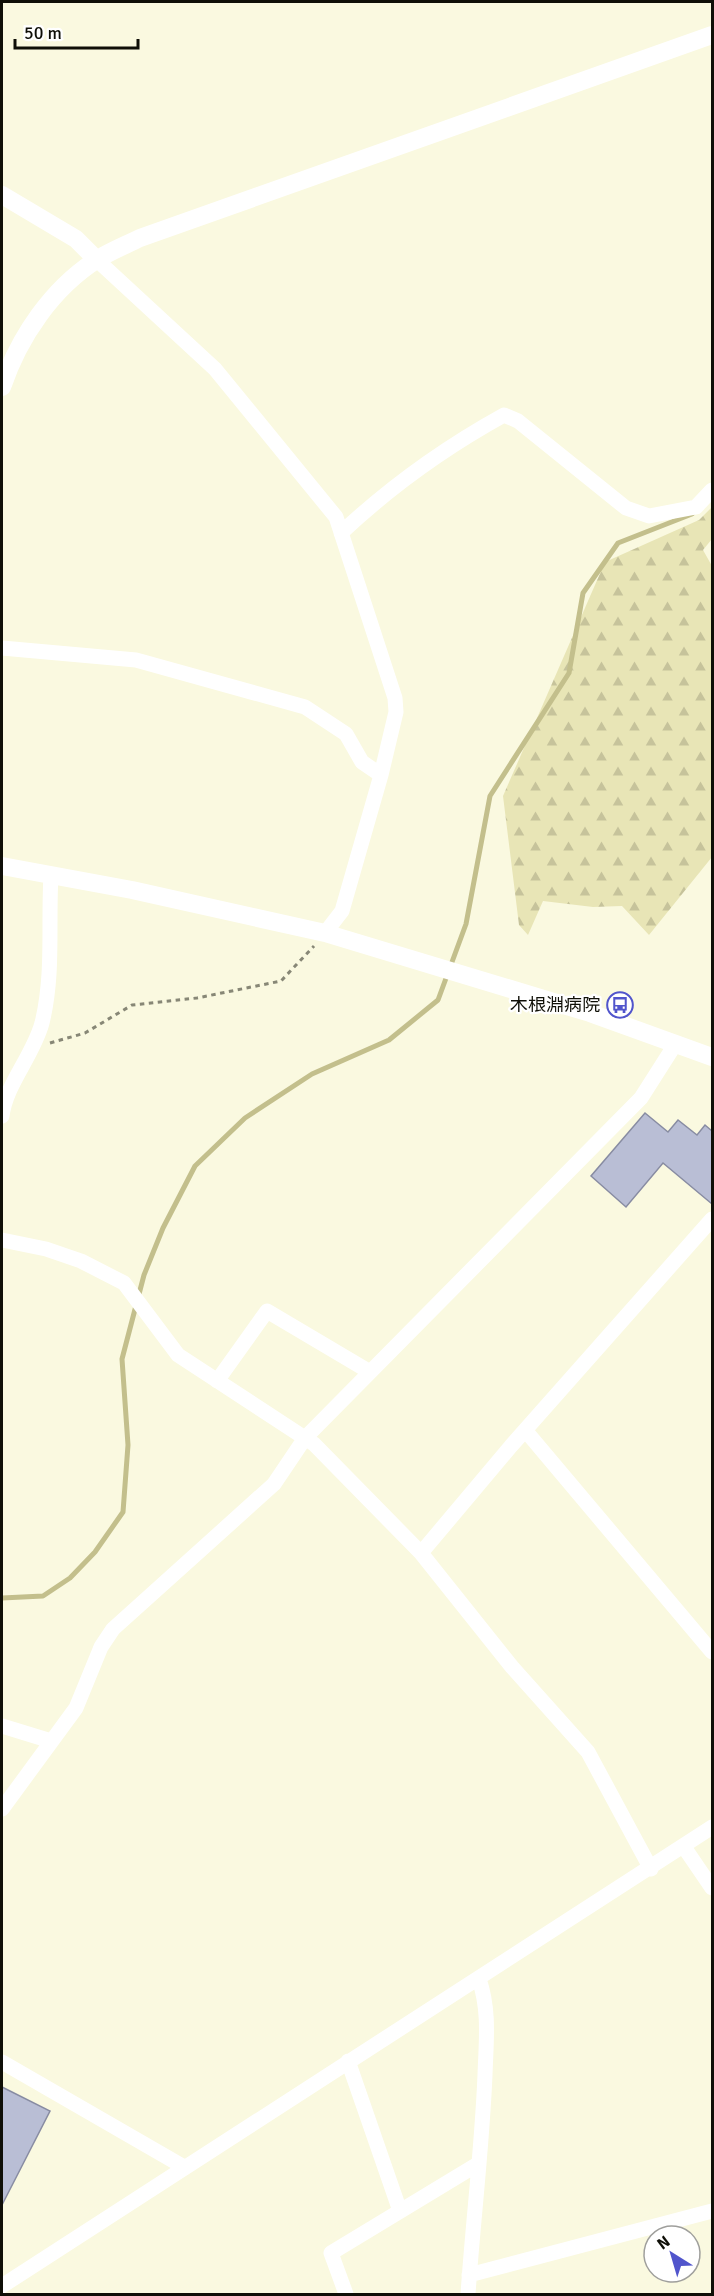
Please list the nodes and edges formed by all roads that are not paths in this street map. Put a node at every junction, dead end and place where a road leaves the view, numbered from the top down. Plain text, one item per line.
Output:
1 (712, 35) edge
2 (2, 195) edge
3 (98, 260) junction
4 (2, 387) edge
5 (712, 490) edge
6 (341, 534) junction
7 (2, 648) edge
8 (381, 775) junction
9 (2, 866) edge
10 (51, 875) junction
11 (325, 933) junction
12 (676, 1043) junction
13 (712, 1057) edge
14 (2, 1116) edge
15 (712, 1219) edge
16 (2, 1240) edge
17 (370, 1372) junction
18 (217, 1381) junction
19 (525, 1430) junction
20 (305, 1438) junction
21 (421, 1553) junction
22 (712, 1652) edge
23 (2, 1726) edge
24 (51, 1742) junction
25 (2, 1809) edge
26 (712, 1827) edge
27 (684, 1848) junction
28 (651, 1869) junction
29 (712, 1888) edge
30 (478, 1980) junction
31 (348, 2061) junction
32 (2, 2062) edge
33 (478, 2164) junction
34 (184, 2167) junction
35 (400, 2211) junction
36 (712, 2211) edge
37 (469, 2275) junction
38 (2, 2286) edge
39 (346, 2295) edge
40 (468, 2295) edge

1 - 3 street
2 - 3 street
3 - 4 street
3 - 6 street
5 - 6 street
6 - 8 street
7 - 8 street
8 - 11 street
9 - 10 street
10 - 11 street
10 - 14 street
11 - 12 street
12 - 13 street
12 - 17 street
15 - 19 street
16 - 18 street
17 - 18 street
17 - 20 street
18 - 20 street
19 - 21 street
19 - 22 street
20 - 21 street
20 - 24 street
21 - 28 street
23 - 24 street
24 - 25 street
26 - 27 street
27 - 28 street
27 - 29 street
28 - 30 street
30 - 31 street
30 - 33 street
31 - 34 street
31 - 35 street
32 - 34 street
33 - 35 street
33 - 37 street
34 - 38 street
35 - 39 street
36 - 37 street
37 - 40 street

